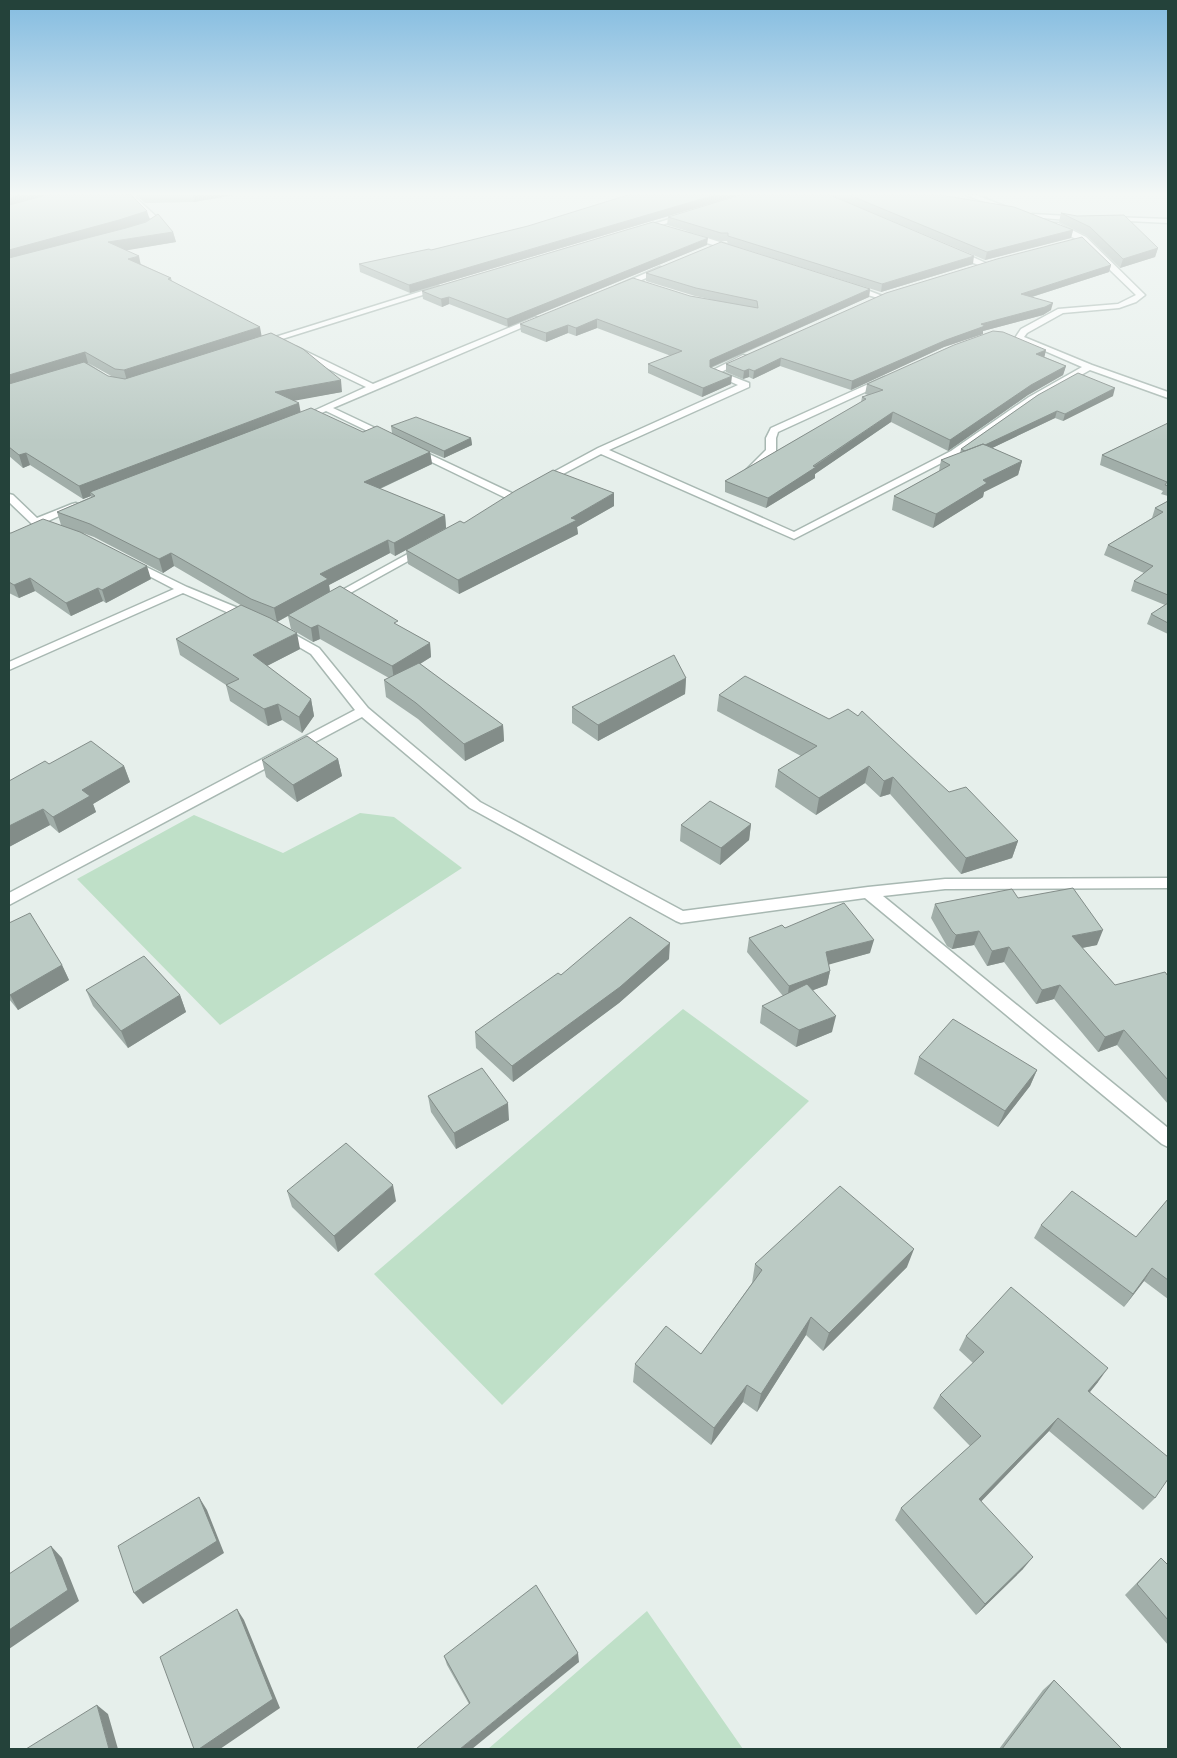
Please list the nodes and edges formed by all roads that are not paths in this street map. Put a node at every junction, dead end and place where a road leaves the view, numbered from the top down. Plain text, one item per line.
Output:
1 (643, 277) edge
2 (1122, 277) edge
3 (633, 281) junction
4 (839, 282) edge
5 (642, 284) edge
6 (446, 286) edge
7 (609, 290) edge
8 (863, 305) edge
9 (546, 315) edge
10 (273, 339) junction
11 (254, 345) edge
12 (757, 352) edge
13 (1089, 367) junction
14 (896, 375) edge
15 (373, 387) junction
16 (1168, 395) edge
17 (328, 409) junction
18 (291, 423) edge
19 (602, 450) junction
20 (750, 472) edge
21 (9, 497) edge
22 (81, 504) edge
23 (36, 522) junction
24 (71, 535) edge
25 (430, 544) edge
26 (123, 558) edge
27 (183, 589) junction
28 (320, 606) edge
29 (9, 666) edge
30 (363, 711) junction
31 (1168, 883) edge
32 (868, 892) junction
33 (9, 900) edge
34 (1168, 1139) edge

1 - 3 street
2 - 13 street
3 - 5 street
3 - 7 street
4 - 8 street
6 - 10 street
9 - 15 street
10 - 11 street
10 - 15 street
12 - 19 street
13 - 16 street
13 - 19 street
14 - 20 street
15 - 17 street
17 - 18 street
17 - 19 street
21 - 23 street
22 - 23 street
23 - 24 street
25 - 28 street
26 - 27 street
27 - 29 street
27 - 30 street
30 - 32 street
30 - 33 street
31 - 32 street
32 - 34 street

